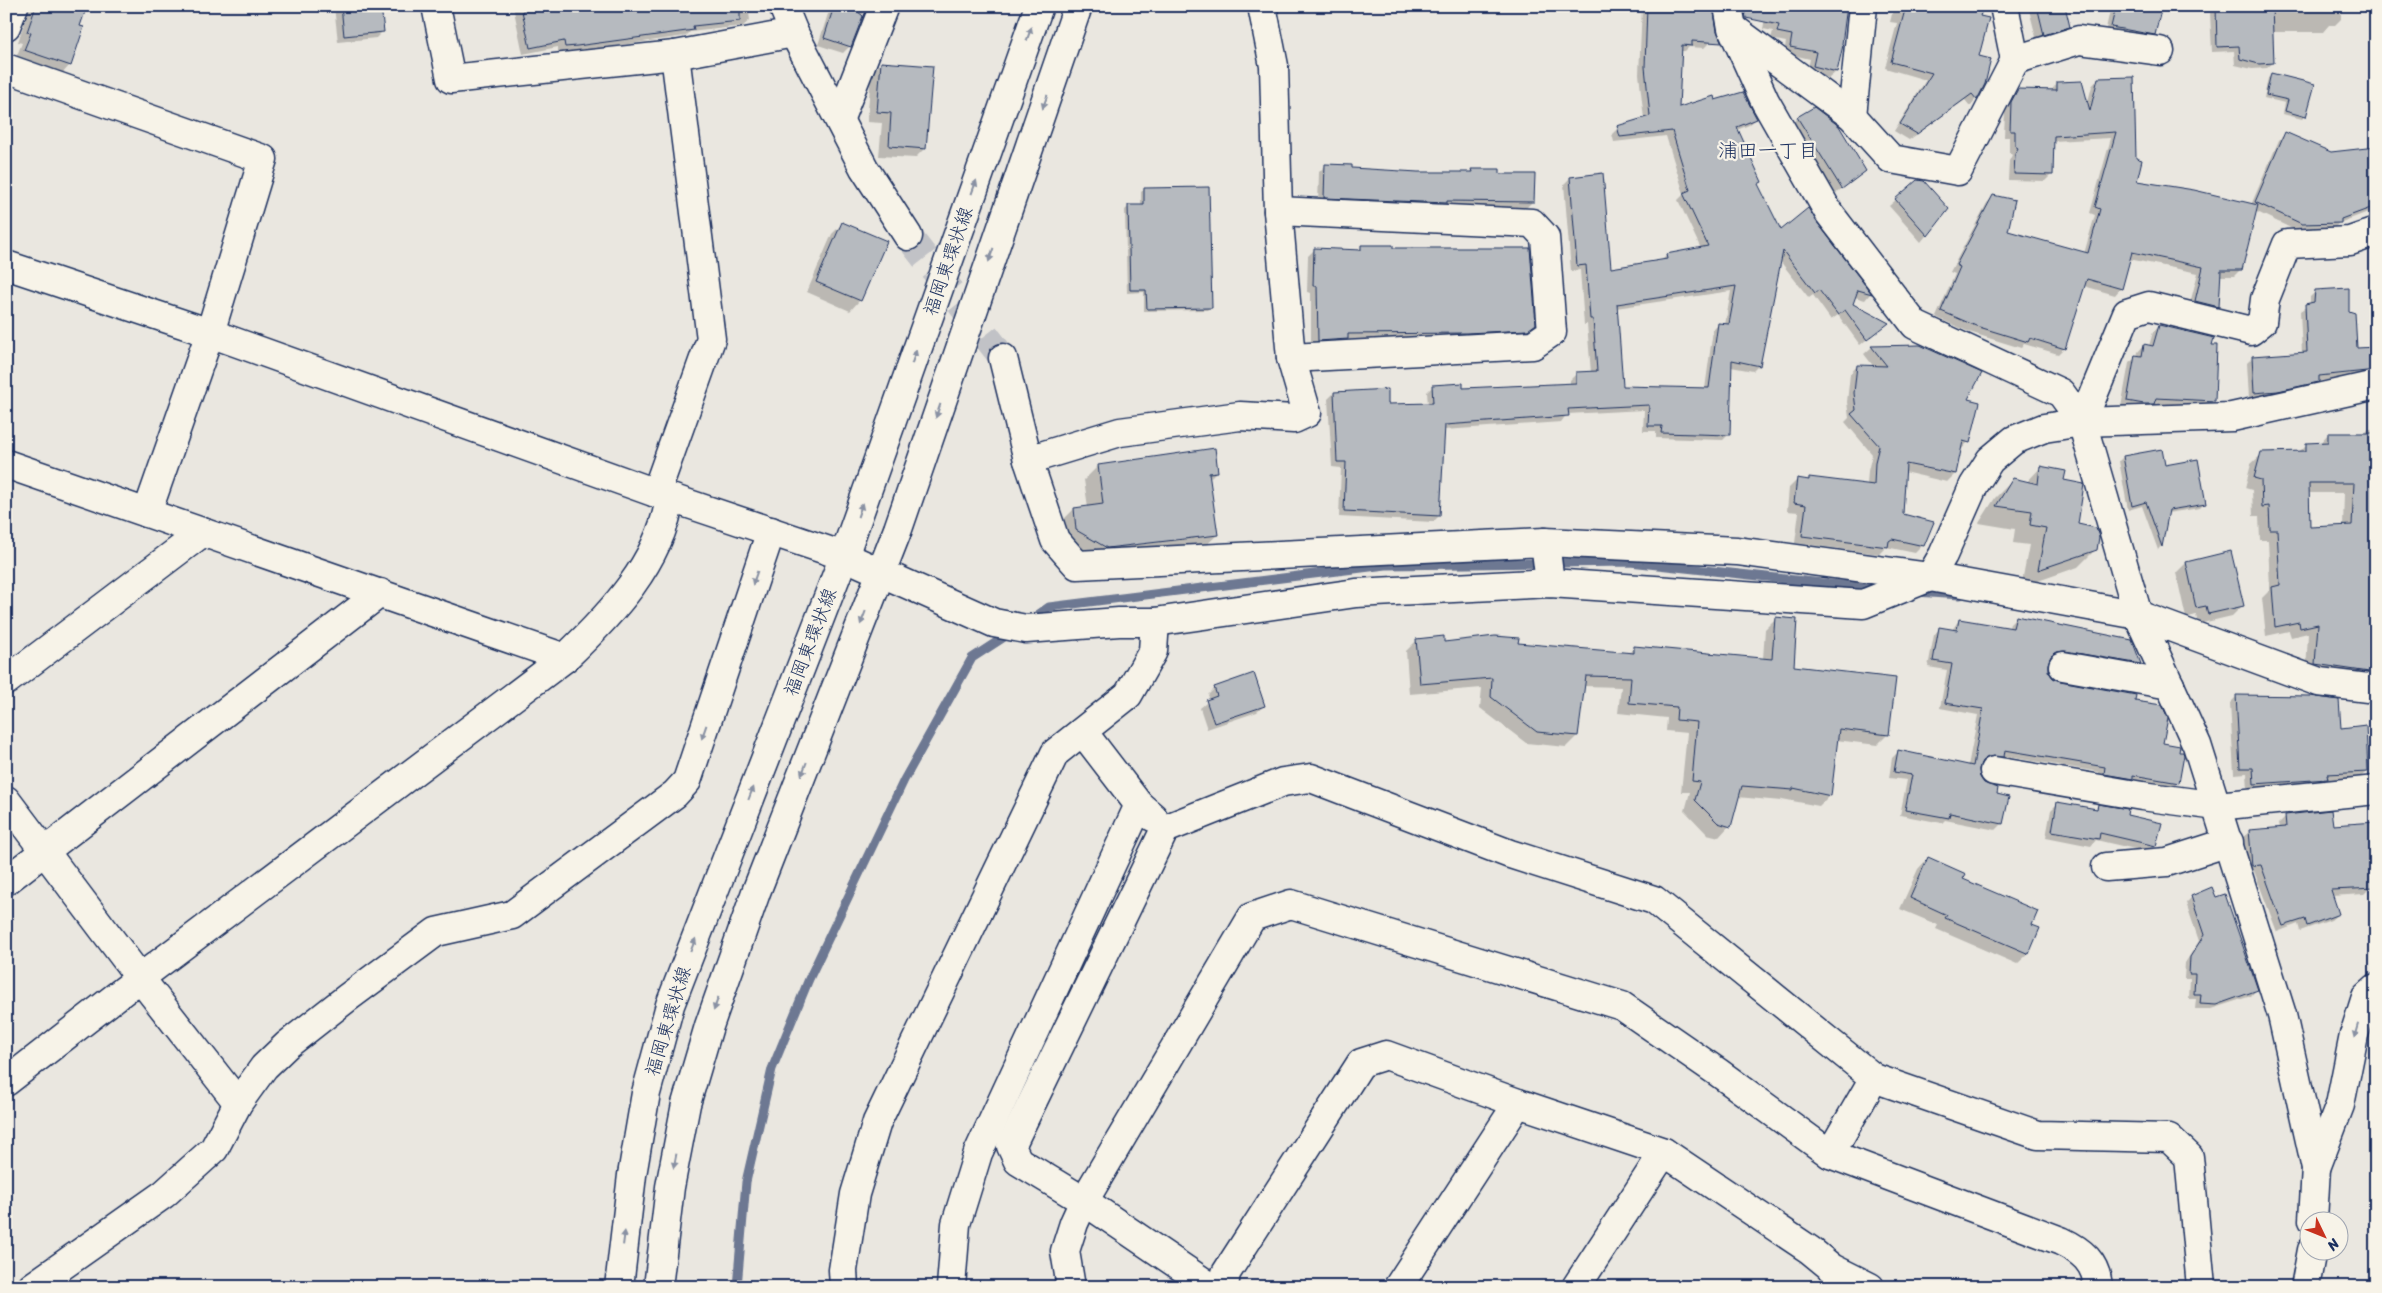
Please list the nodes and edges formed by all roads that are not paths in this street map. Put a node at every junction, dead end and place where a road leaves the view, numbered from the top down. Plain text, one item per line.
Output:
1 (14, 6) edge
2 (436, 6) edge
3 (783, 6) edge
4 (884, 6) edge
5 (1038, 6) edge
6 (1078, 6) edge
7 (1262, 6) edge
8 (1863, 6) edge
9 (2004, 6) edge
10 (1730, 17) edge
11 (6, 26) edge
12 (794, 33) junction
13 (2160, 51) dead end
14 (675, 55) junction
15 (2015, 60) junction
16 (6, 68) edge
17 (1852, 116) junction
18 (840, 118) junction
19 (1278, 211) junction
20 (2376, 232) edge
21 (908, 236) tunnel mouth
22 (6, 265) edge
23 (210, 333) junction
24 (1003, 358) tunnel mouth
25 (1291, 358) junction
26 (2376, 384) edge
27 (2082, 422) junction
28 (1028, 460) junction
29 (6, 464) edge
30 (663, 495) junction
31 (147, 513) junction
32 (771, 531) junction
33 (204, 532) junction
34 (1545, 542) junction
35 (844, 556) junction
36 (881, 572) junction
37 (1930, 577) junction
38 (1550, 584) junction
39 (380, 593) junction
40 (2138, 615) junction
41 (1155, 622) junction
42 (565, 658) junction
43 (2062, 666) dead end
44 (6, 681) edge
45 (2170, 685) junction
46 (2376, 689) edge
47 (1083, 732) junction
48 (1994, 771) dead end
49 (2376, 790) edge
50 (6, 800) edge
51 (1139, 805) junction
52 (2217, 806) junction
53 (1165, 828) junction
54 (2228, 842) junction
55 (46, 852) junction
56 (2106, 867) dead end
57 (6, 881) edge
58 (140, 978) junction
59 (2376, 988) edge
60 (1874, 1078) junction
61 (6, 1082) edge
62 (238, 1103) junction
63 (1518, 1103) junction
64 (1664, 1152) junction
65 (1830, 1154) junction
66 (2316, 1168) junction
67 (1084, 1201) junction
68 (2314, 1210) edge
69 (2310, 1260) edge
70 (32, 1287) edge
71 (619, 1287) edge
72 (658, 1287) edge
73 (844, 1287) edge
74 (951, 1287) edge
75 (1071, 1287) edge
76 (1211, 1287) edge
77 (1224, 1287) edge
78 (1398, 1287) edge
79 (1576, 1287) edge
80 (1870, 1287) edge
81 (2098, 1287) edge
82 (2201, 1287) edge
83 (2305, 1287) edge

1 - 11 street
2 - 14 street
3 - 12 street
4 - 18 street
35 -> 5 street, 福岡東環状線
6 -> 36 street, 福岡東環状線
7 - 19 street
8 - 17 street
9 - 15 street
10 - 17 street
10 - 27 street
12 - 14 street
12 - 18 street
13 - 15 street
14 - 30 street
15 - 17 street
16 - 23 street
18 - 21 street
19 - 25 street
19 - 25 street
20 - 27 street
22 - 23 street
23 - 30 street
23 - 31 street
24 - 28 street
25 - 28 street
26 - 27 street
27 - 37 street
27 - 40 street
28 - 34 street
29 - 31 street
30 - 32 street
30 - 42 street
31 - 33 street
32 - 35 street
32 -> 62 street
33 - 39 street
33 - 44 street
34 - 37 street
34 - 38 street
35 - 36 street
71 -> 35 street, 福岡東環状線
36 - 41 street
36 -> 72 street, 福岡東環状線
37 - 38 street
37 - 40 street
38 - 41 street
39 - 42 street
39 - 55 street
40 - 45 street
40 - 46 street
41 - 47 street
42 - 58 street
43 - 45 street
45 - 52 street
47 - 51 street
47 - 73 street
48 - 52 street
49 - 52 street
50 - 55 street
51 - 53 street
51 - 74 street
52 - 54 street
53 - 60 street
53 - 67 street
54 - 56 street
54 - 66 street
55 - 57 street
55 - 58 street
58 - 61 street
58 - 62 street
59 -> 66 street
60 - 65 street
60 - 82 street
62 - 70 street
63 - 64 street
63 - 77 street
63 - 78 street
64 - 79 street
64 - 80 street
65 - 67 street
65 - 81 street
66 - 68 street
67 - 75 street
67 - 76 street
69 - 83 street

